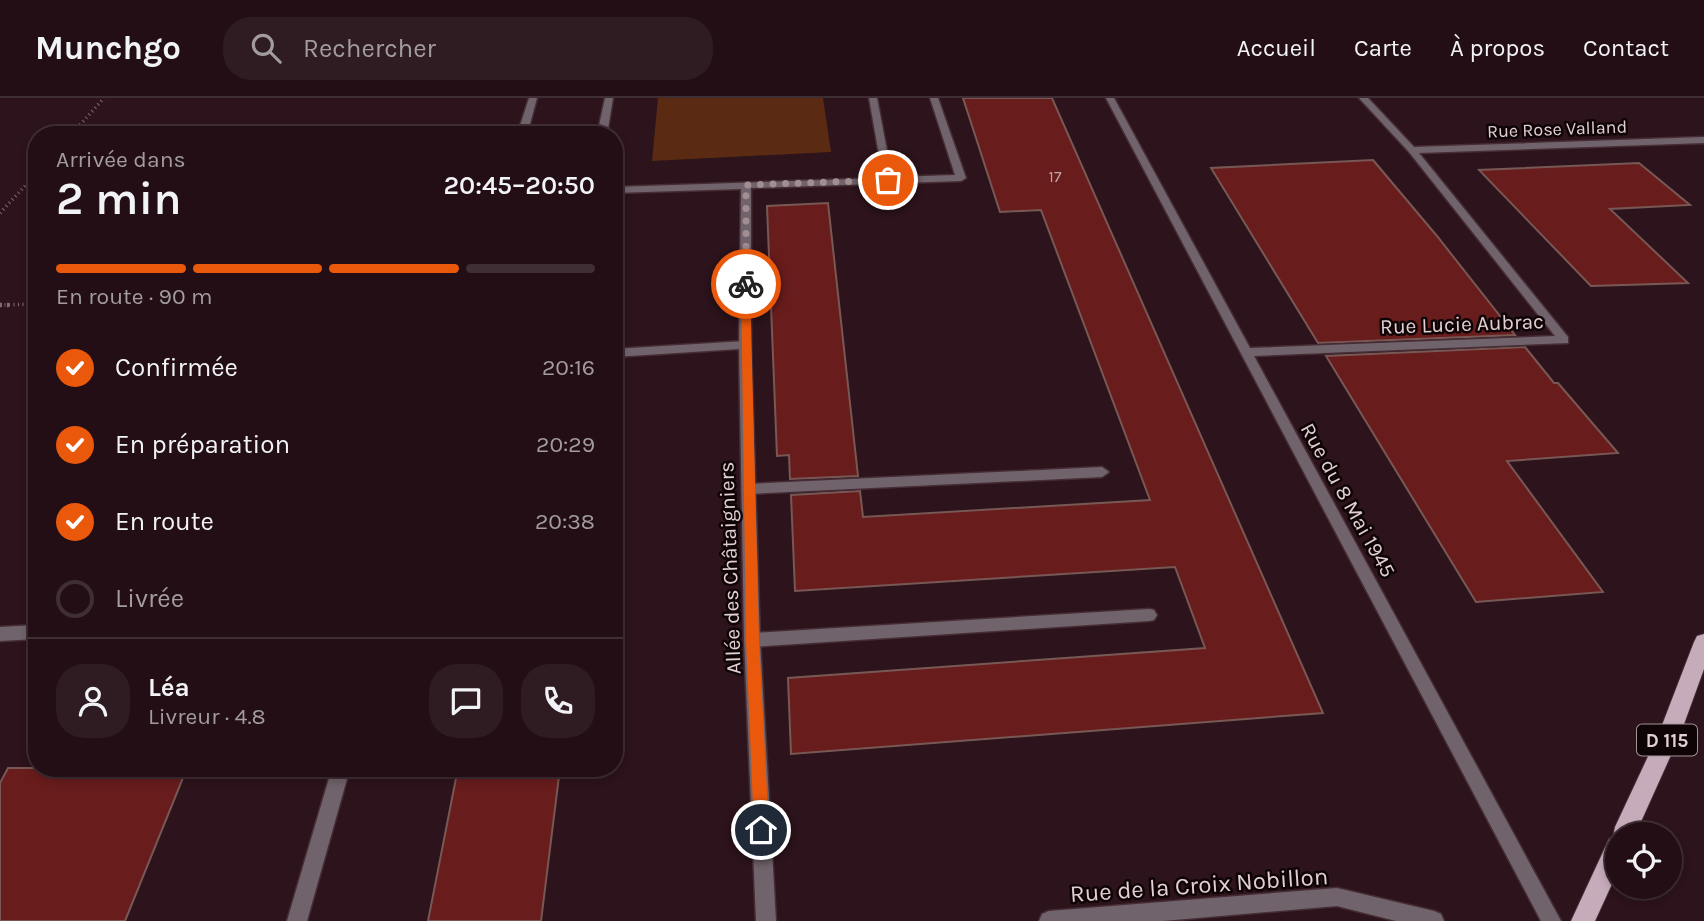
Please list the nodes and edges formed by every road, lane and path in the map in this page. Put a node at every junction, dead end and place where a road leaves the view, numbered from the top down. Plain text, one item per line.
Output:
1 (104, 98) edge
2 (533, 98) edge
3 (609, 98) edge
4 (873, 98) edge
5 (934, 98) edge
6 (1110, 98) edge
7 (1363, 98) edge
8 (79, 126) edge
9 (525, 126) edge
10 (603, 126) edge
11 (1704, 140) edge
12 (1412, 150) junction
13 (888, 180) junction
14 (28, 183) edge
15 (746, 185) junction
16 (623, 190) edge
17 (0, 213) edge
18 (28, 304) edge
19 (0, 305) edge
20 (745, 345) junction
21 (623, 352) edge
22 (1244, 352) junction
23 (1102, 472) dead end
24 (748, 489) junction
25 (1149, 615) dead end
26 (28, 632) edge
27 (0, 634) edge
28 (752, 640) junction
29 (1704, 642) edge
30 (338, 777) edge
31 (1629, 822) edge
32 (1605, 873) edge
33 (298, 921) edge
34 (766, 921) edge
35 (1049, 921) edge
36 (1434, 921) edge
37 (1551, 921) edge
38 (1583, 921) edge

1 - 8 path
2 - 9 street
3 - 10 street
4 - 13 street
5 - 13 street
6 - 22 street, Rue du 8 Mai 1945
7 - 12 street
11 - 12 street, Rue Rose Valland
12 - 22 street, Rue Lucie Aubrac
13 - 15 street
14 - 17 path
15 - 16 street
15 - 20 street, Allée des Châtaigniers
18 - 19 path
20 - 21 street
20 - 24 street, Allée des Châtaigniers
22 - 37 street, Rue du 8 Mai 1945
23 - 24 street
24 - 28 street, Allée des Châtaigniers
25 - 28 street
26 - 27 street
28 - 34 street, Allée des Châtaigniers
29 - 31 main road, D 115
30 - 33 street
32 - 38 main road
35 - 36 street, Rue de la Croix Nobillon

